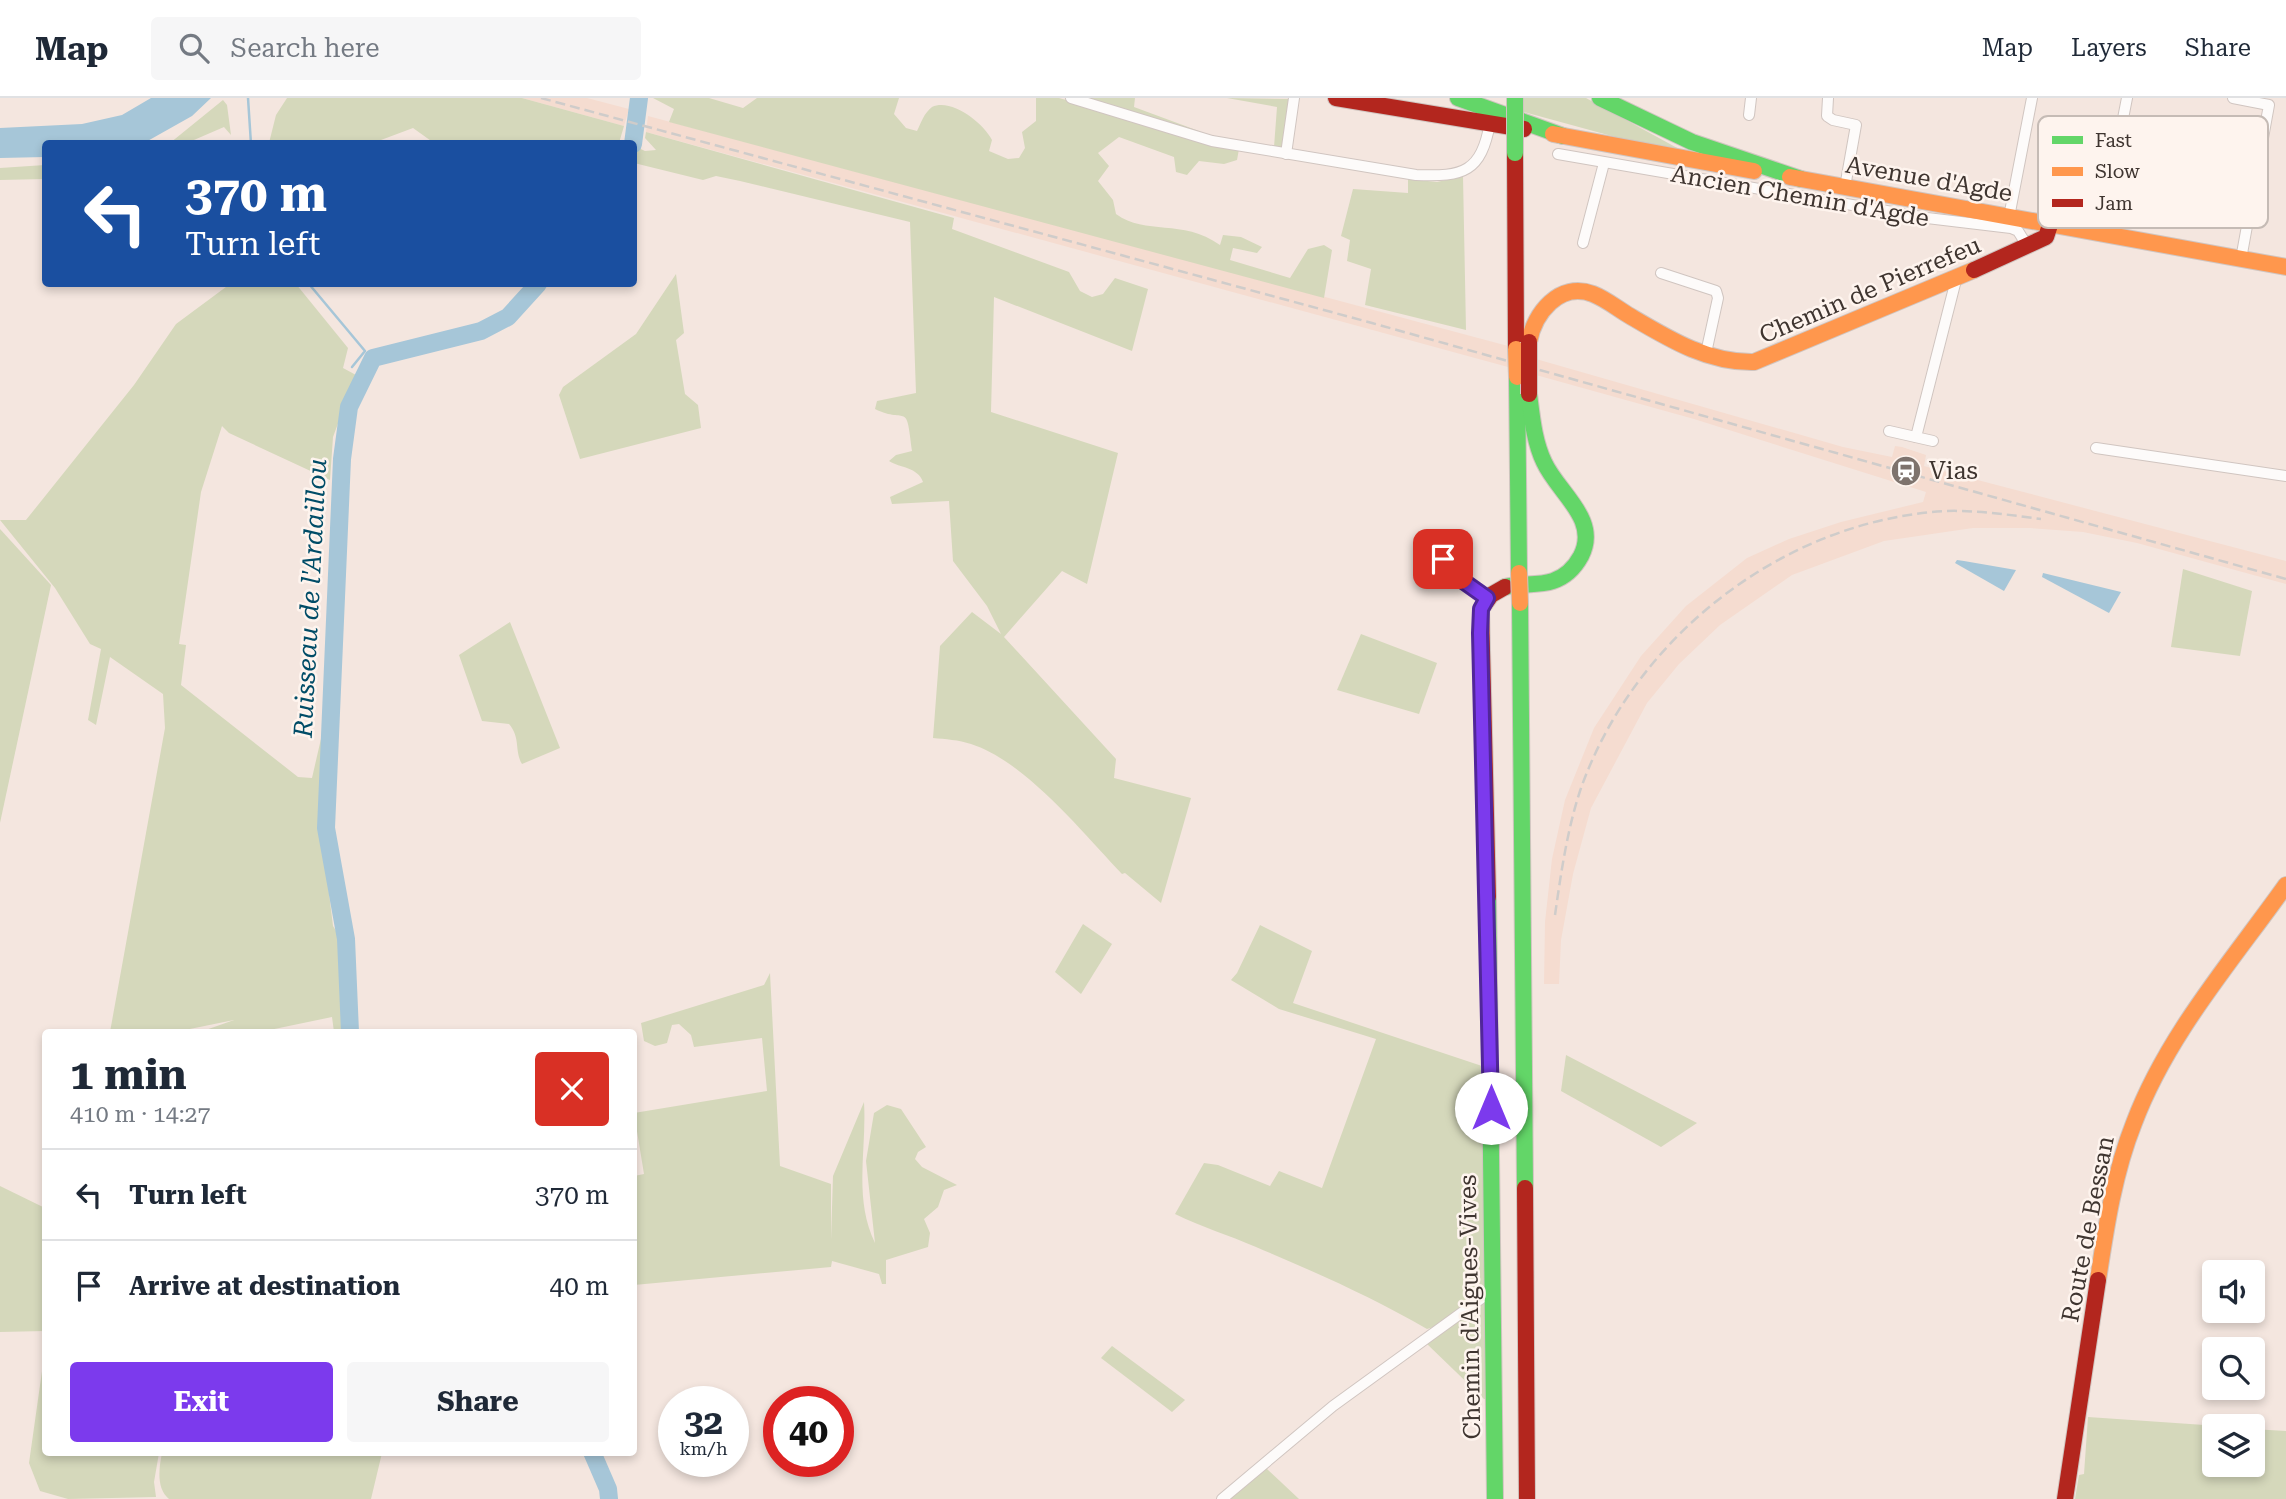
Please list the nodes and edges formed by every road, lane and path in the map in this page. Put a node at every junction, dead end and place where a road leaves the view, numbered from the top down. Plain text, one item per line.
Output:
1 (1072, 98) edge
2 (1294, 98) edge
3 (1336, 98) edge
4 (1458, 98) edge
5 (1515, 98) edge
6 (1600, 98) edge
7 (1751, 98) edge
8 (1828, 98) edge
9 (2032, 98) edge
10 (2127, 98) edge
11 (2233, 98) edge
12 (2270, 102) edge
13 (1749, 115) dead end
14 (2123, 116) edge
15 (1490, 123) junction
16 (1563, 136) junction
17 (1286, 154) junction
18 (1558, 154) dead end
19 (1604, 163) junction
20 (1801, 179) junction
21 (1845, 187) junction
22 (2009, 217) junction
23 (2038, 223) edge
24 (2049, 228) edge
25 (2067, 228) edge
26 (2247, 228) edge
27 (1583, 243) dead end
28 (2028, 247) junction
29 (2241, 259) junction
30 (2286, 267) edge
31 (1661, 273) dead end
32 (1956, 280) junction
33 (1523, 346) junction
34 (1706, 353) junction
35 (1889, 431) dead end
36 (1916, 437) junction
37 (1933, 441) dead end
38 (2096, 448) dead end
39 (2286, 476) edge
40 (1433, 542) dead end
41 (1487, 598) junction
42 (2286, 885) edge
43 (1493, 1290) junction
44 (1222, 1499) edge
45 (1495, 1499) edge
46 (1527, 1499) edge
47 (2065, 1499) edge

1 - 17 street
2 - 17 street
3 - 15 main road
4 - 16 main road
5 - 33 main road, bridge
6 - 20 main road
7 - 13 street
8 - 21 street
9 - 22 street
10 - 14 street
11 - 12 street
15 - 16 main road
15 - 17 street
16 - 20 main road, Avenue d'Agde
18 - 19 street, Ancien Chemin d'Agde
19 - 27 street
19 - 28 street, Ancien Chemin d'Agde
20 - 21 main road, Avenue d'Agde
21 - 22 main road, Avenue d'Agde
22 - 23 main road, Avenue d'Agde
24 - 28 main road, Chemin de Pierrefeu
25 - 29 main road, Avenue d'Agde
26 - 29 street
28 - 32 main road, Chemin de Pierrefeu
29 - 30 main road, Avenue d'Agde
31 - 34 street
32 - 34 main road, Chemin de Pierrefeu
32 - 36 street
33 - 34 main road, Chemin de Pierrefeu
33 - 41 main road, bridge
33 - 46 main road, bridge
35 - 36 street
36 - 37 street
38 - 39 street
40 - 41 street
41 - 43 main road, Chemin d'Aigues-Vives
42 - 47 main road, Route de Bessan
43 - 44 street
43 - 45 main road, Chemin d'Aigues-Vives

